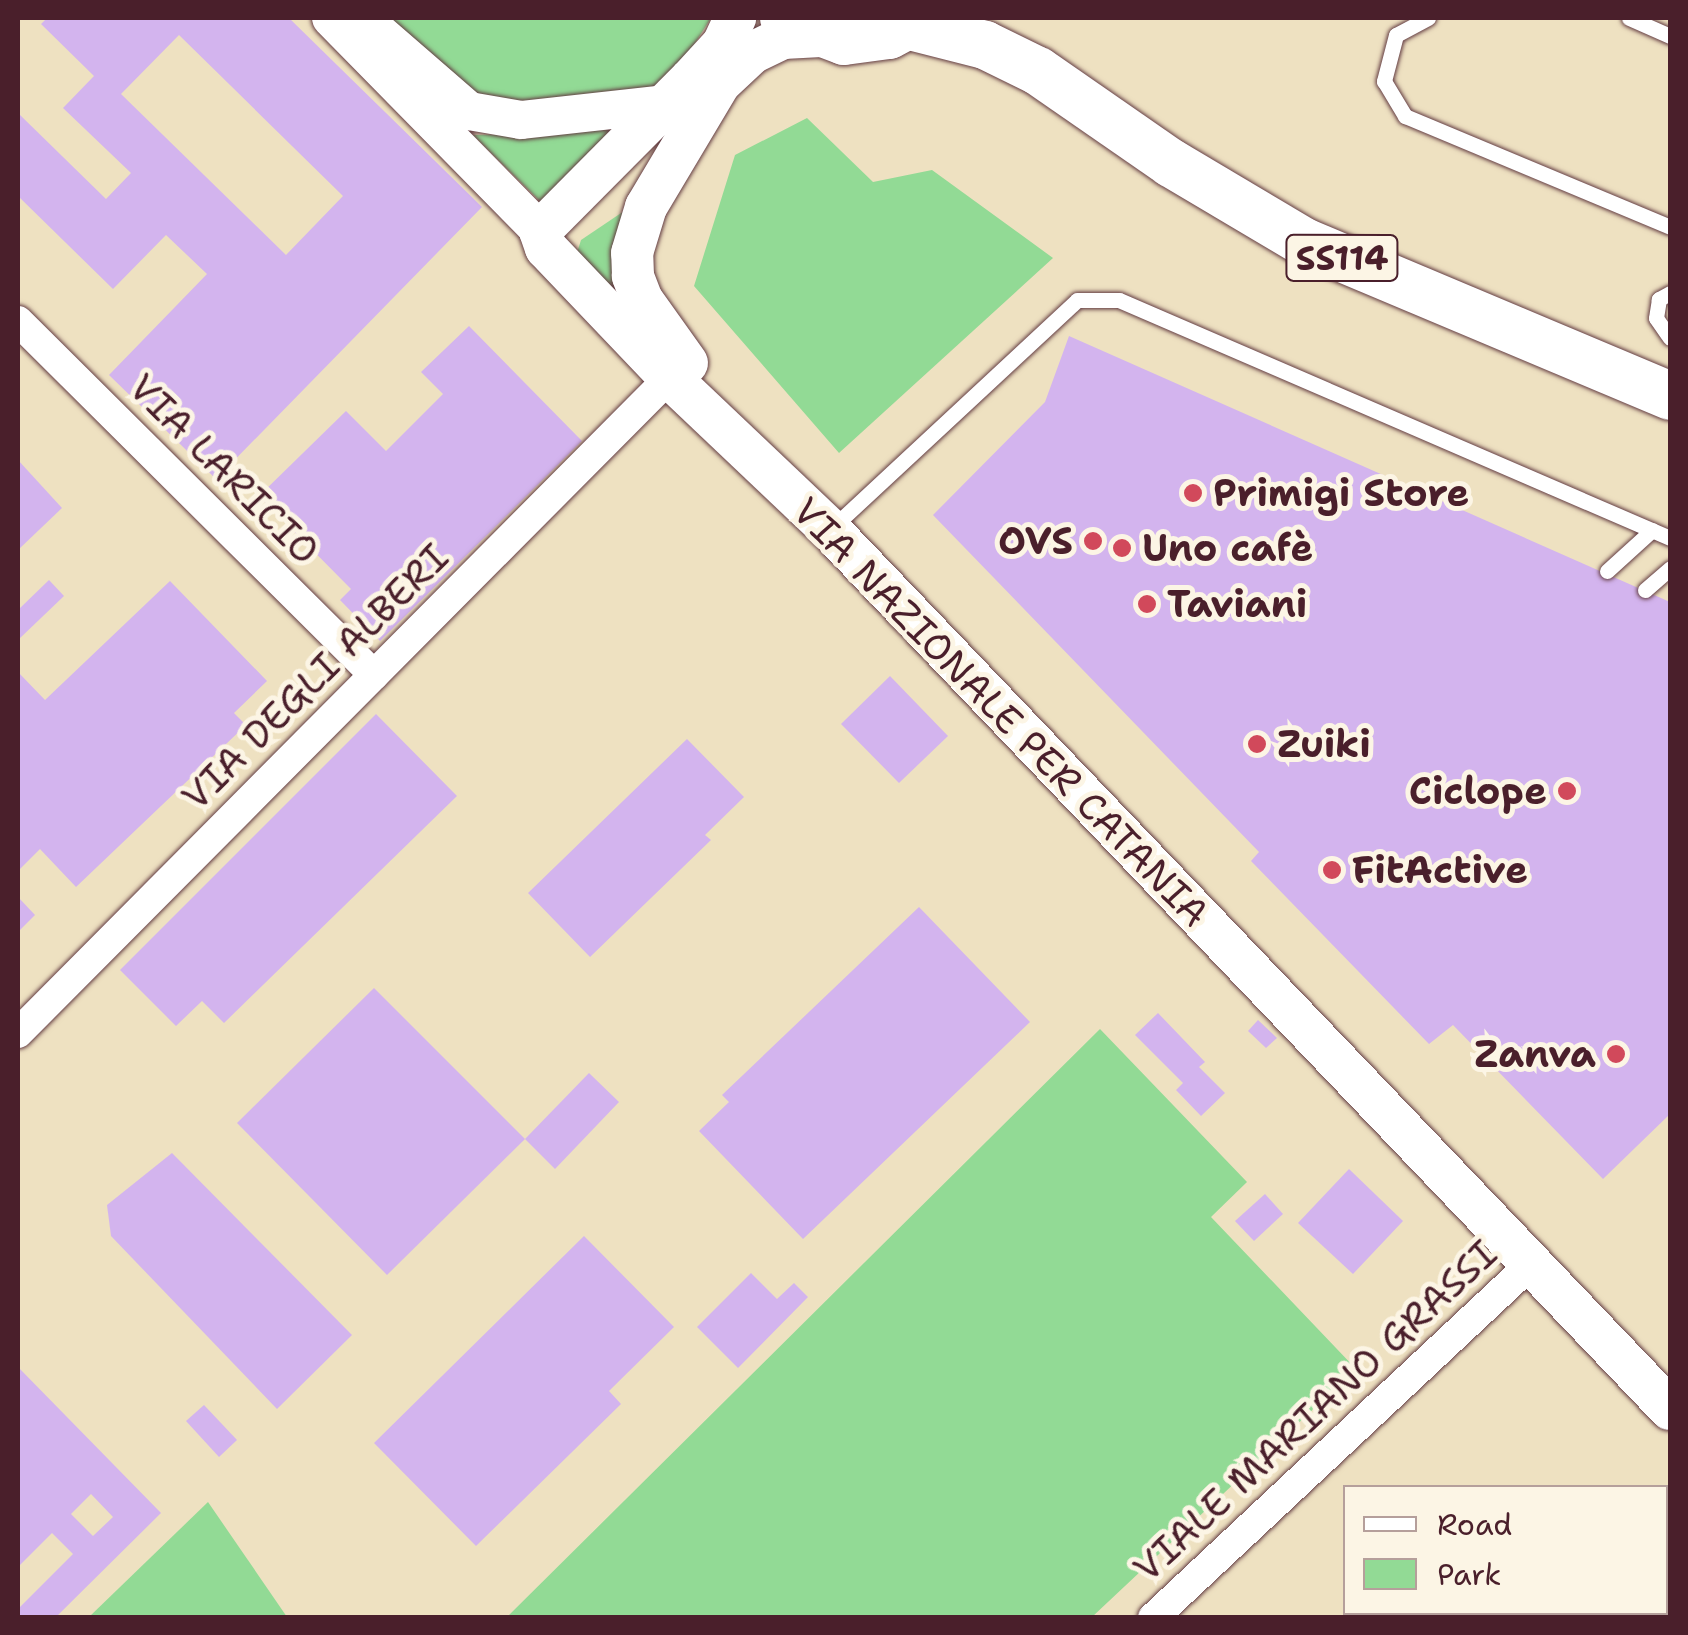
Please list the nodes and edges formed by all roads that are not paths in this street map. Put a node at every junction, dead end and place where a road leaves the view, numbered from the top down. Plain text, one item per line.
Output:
1 (331, 18) edge
2 (362, 18) edge
3 (735, 18) edge
4 (994, 18) edge
5 (1428, 18) edge
6 (1629, 18) edge
7 (915, 22) edge
8 (803, 27) edge
9 (1670, 36) edge
10 (1038, 71) junction
11 (666, 104) junction
12 (678, 150) junction
13 (1670, 227) edge
14 (540, 231) junction
15 (1670, 293) edge
16 (18, 321) edge
17 (1670, 338) edge
18 (678, 370) junction
19 (1670, 396) edge
20 (830, 530) junction
21 (1652, 530) junction
22 (1670, 538) edge
23 (1670, 568) edge
24 (1607, 571) dead end
25 (1645, 590) dead end
26 (374, 674) junction
27 (18, 1033) edge
28 (1532, 1262) junction
29 (1670, 1409) edge
30 (1152, 1618) edge

1 - 14 street, VIA NAZIONALE PER CATANIA
2 - 11 street
3 - 11 main road
4 - 10 main road
5 - 13 lane
6 - 9 lane
7 - 8 main road
7 - 10 main road
8 - 12 main road
10 - 19 main road, SS114
11 - 14 main road
12 - 14 main road
12 - 18 main road
14 - 18 main road, VIA NAZIONALE PER CATANIA
15 - 17 lane
16 - 26 street, VIA LARICIO
18 - 20 main road, VIA NAZIONALE PER CATANIA
18 - 26 street, VIA DEGLI ALBERI
20 - 21 lane
20 - 28 main road, VIA NAZIONALE PER CATANIA
21 - 22 lane
21 - 24 lane
23 - 25 lane
26 - 27 street, VIA DEGLI ALBERI
28 - 29 main road, VIA NAZIONALE PER CATANIA
28 - 30 street, VIALE MARIANO GRASSI

